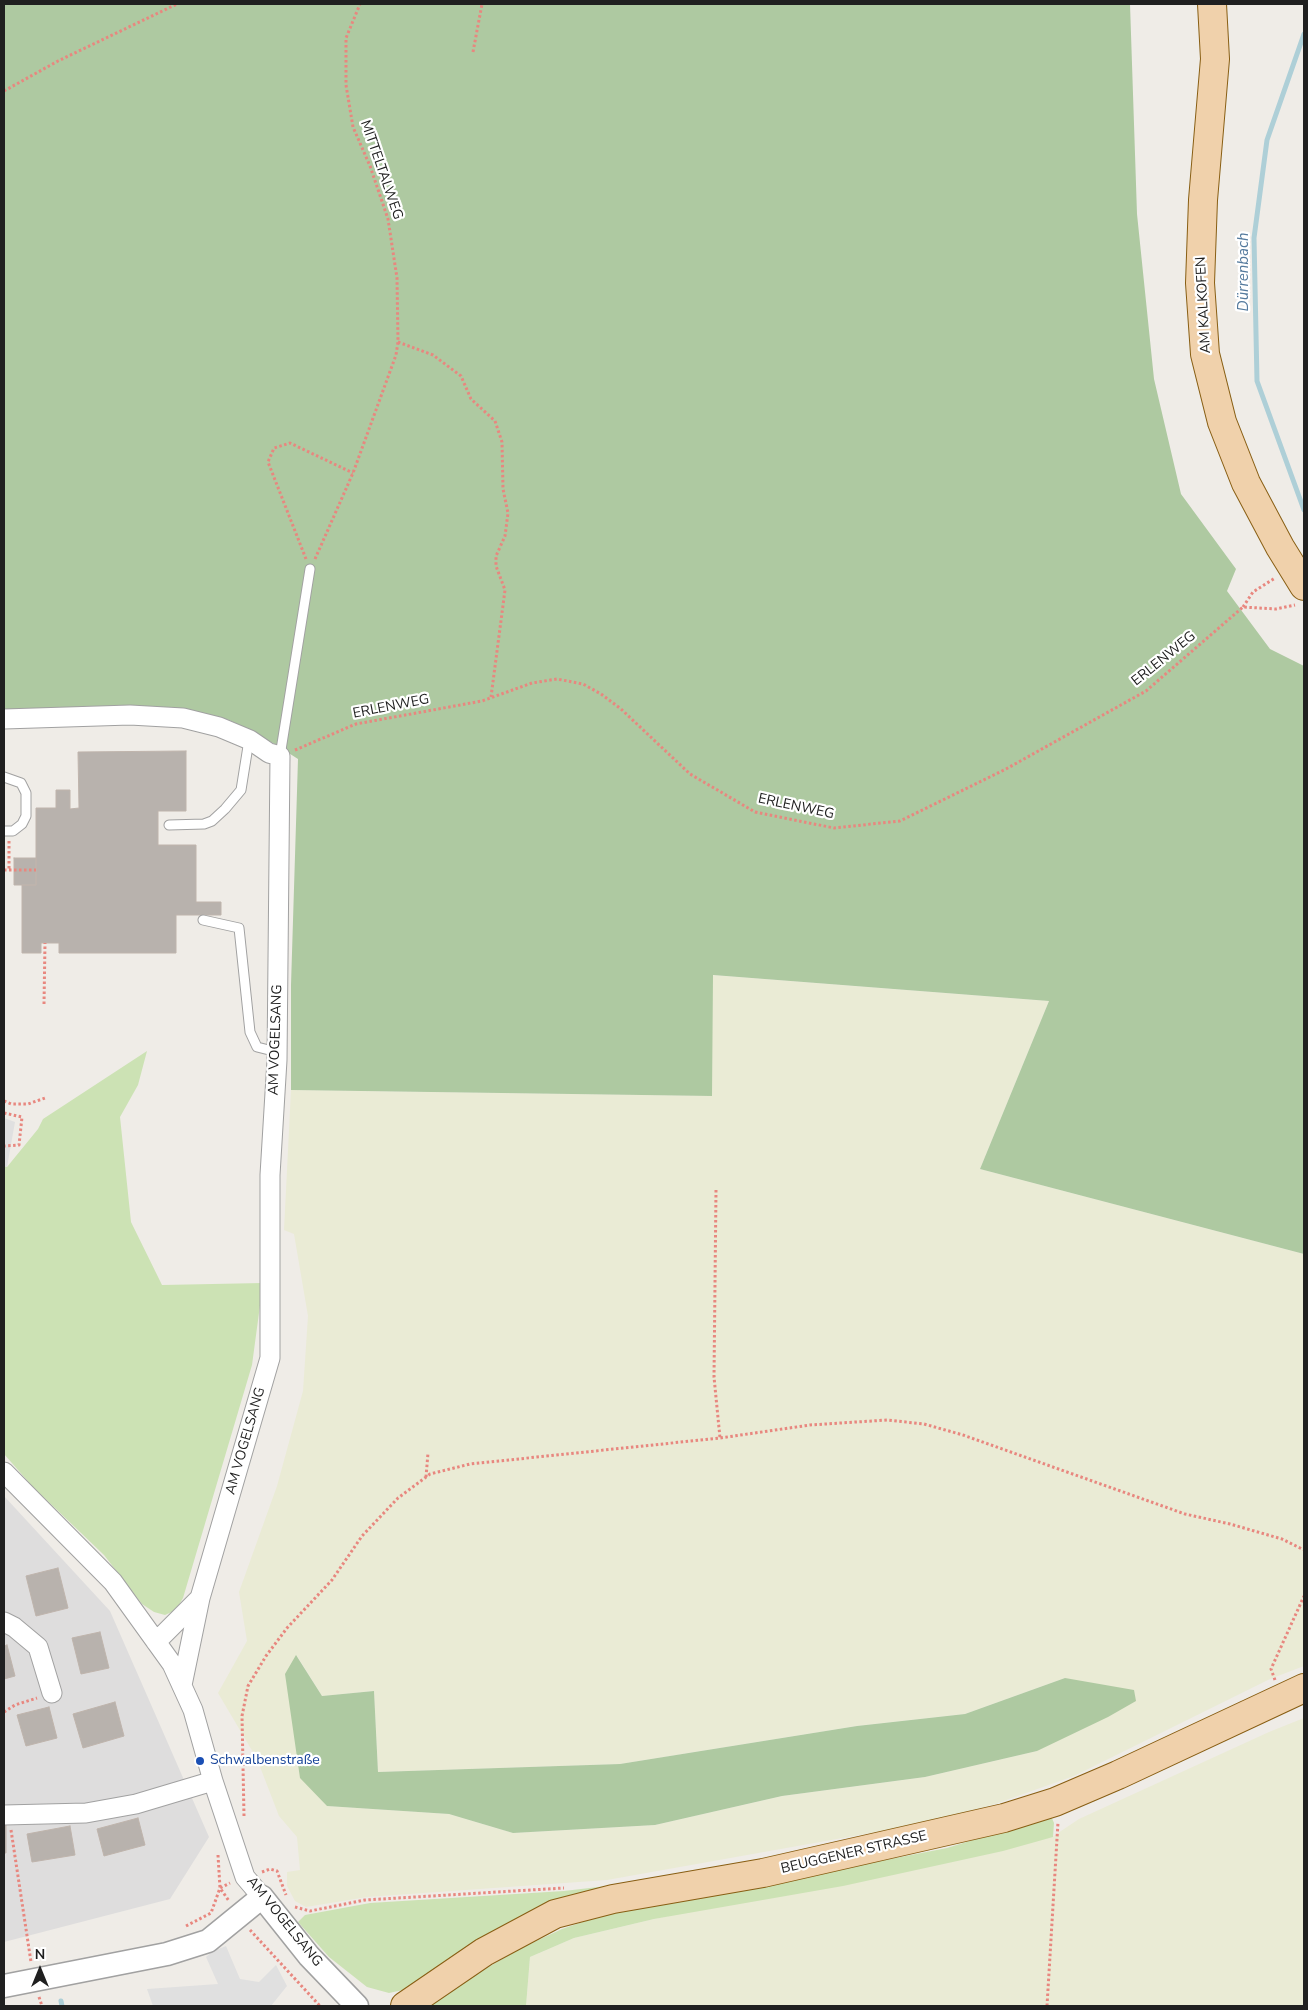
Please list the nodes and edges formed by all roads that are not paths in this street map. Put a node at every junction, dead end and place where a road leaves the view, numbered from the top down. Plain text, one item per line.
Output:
1 (1212, 4) edge
2 (310, 569) road end
3 (1299, 587) edge
4 (4, 720) edge
5 (250, 740) junction
6 (280, 756) junction
7 (4, 777) edge
8 (169, 825) dead end
9 (6, 831) edge
10 (203, 920) dead end
11 (277, 1052) junction
12 (4, 1472) edge
13 (200, 1598) junction
14 (4, 1622) edge
15 (156, 1642) junction
16 (182, 1685) junction
17 (1282, 1685) edge
18 (52, 1693) road end
19 (213, 1781) junction
20 (6, 1815) edge
21 (262, 1898) junction
22 (4, 1986) edge
23 (357, 2006) edge
24 (405, 2006) edge

1 - 3 main road, AM KALKOFEN
2 - 6 lane
4 - 5 street
5 - 6 street
5 - 8 lane
6 - 11 street, AM VOGELSANG
7 - 9 lane
10 - 11 lane
11 - 13 street, AM VOGELSANG
12 - 15 street, AM VOGELSANG
13 - 15 street, AM VOGELSANG
13 - 16 street, AM VOGELSANG
14 - 18 street
15 - 16 street, AM VOGELSANG
16 - 19 street, AM VOGELSANG
17 - 24 main road, BEUGGENER STRASSE
19 - 20 street
19 - 21 street, AM VOGELSANG
21 - 22 street
21 - 23 street, AM VOGELSANG

